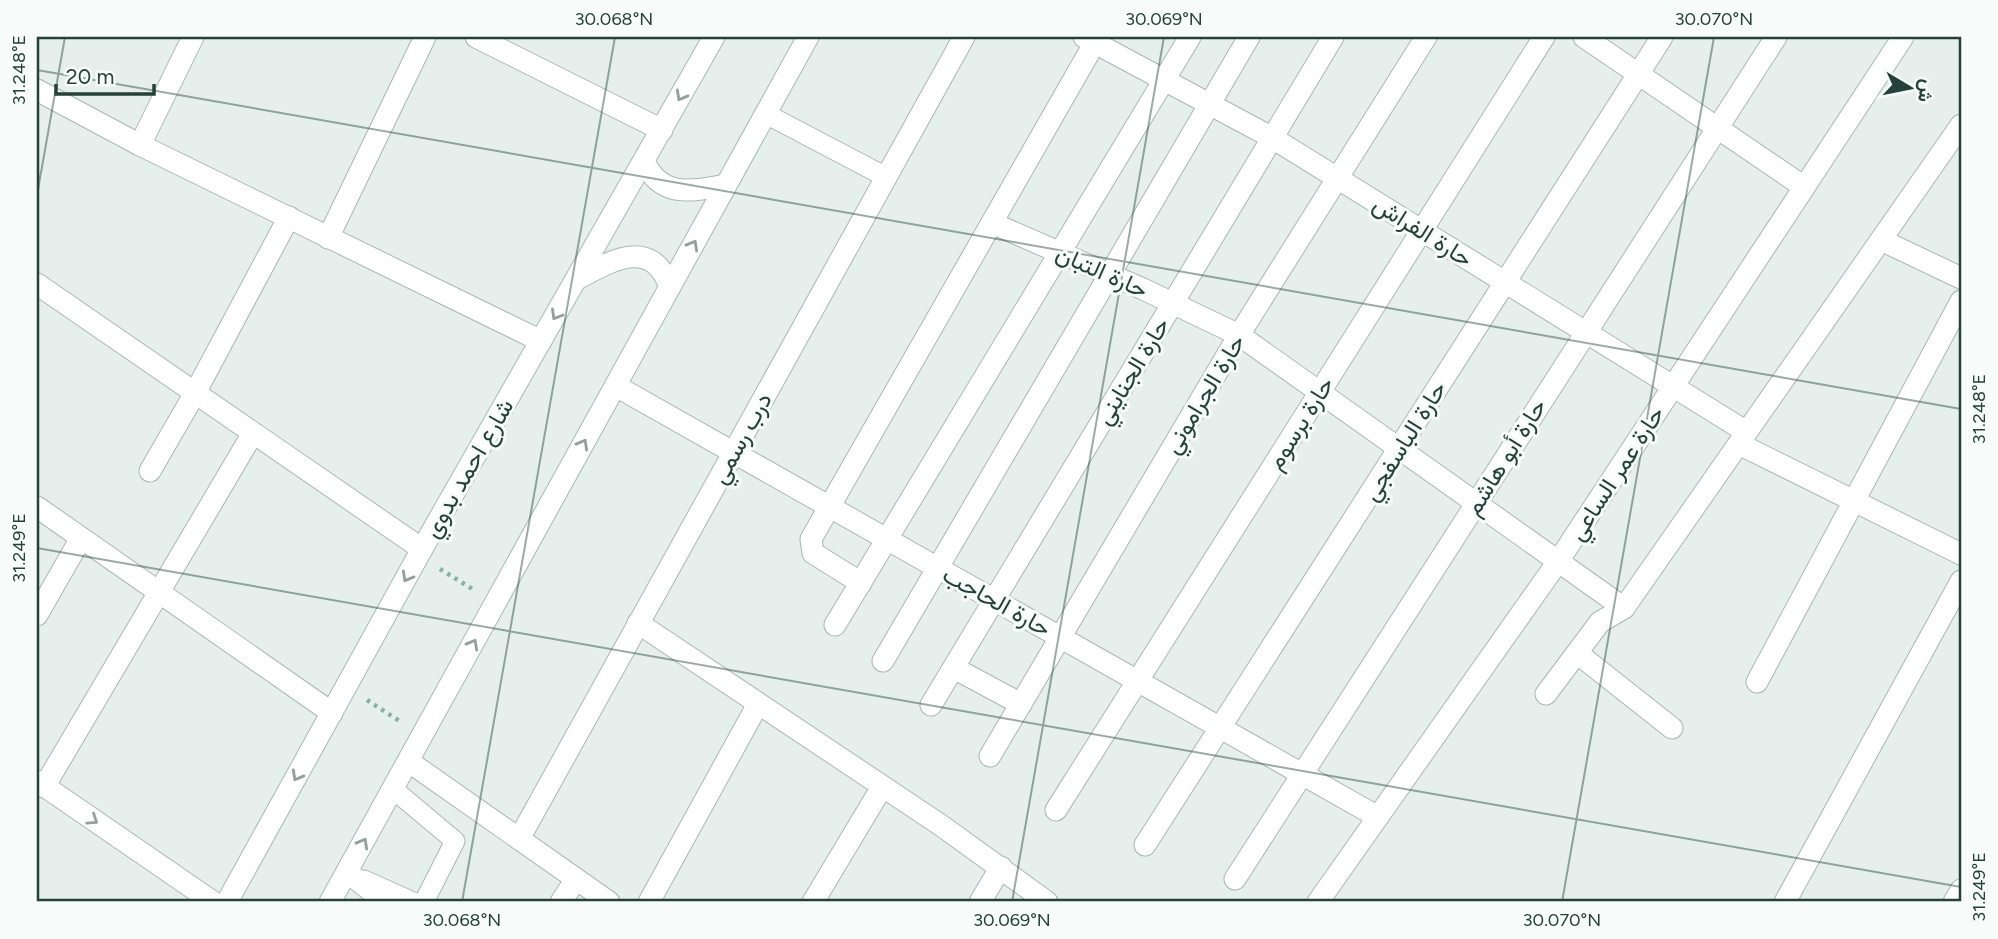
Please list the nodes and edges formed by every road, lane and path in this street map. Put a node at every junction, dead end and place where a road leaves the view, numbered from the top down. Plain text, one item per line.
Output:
1 (193, 37) edge
2 (425, 37) edge
3 (476, 37) edge
4 (714, 37) edge
5 (808, 37) edge
6 (964, 37) edge
7 (1190, 37) edge
8 (1249, 37) edge
9 (1333, 37) edge
10 (1426, 37) edge
11 (1544, 37) edge
12 (1584, 37) edge
13 (1662, 37) edge
14 (1776, 37) edge
15 (1903, 37) edge
16 (1092, 39) edge
17 (1639, 74) junction
18 (1164, 80) junction
19 (37, 90) edge
20 (1210, 104) junction
21 (766, 114) junction
22 (1961, 125) edge
23 (1717, 128) junction
24 (662, 130) junction
25 (1271, 137) junction
26 (140, 145) junction
27 (644, 161) junction
28 (886, 177) junction
29 (1336, 177) junction
30 (726, 185) junction
31 (1804, 187) junction
32 (289, 217) junction
33 (992, 223) junction
34 (1420, 229) junction
35 (328, 238) junction
36 (1881, 240) junction
37 (1060, 252) junction
38 (1110, 274) junction
39 (1961, 278) edge
40 (577, 279) junction
41 (1504, 281) junction
42 (37, 284) edge
43 (670, 287) junction
44 (1961, 302) edge
45 (1174, 303) junction
46 (1584, 331) junction
47 (1239, 335) junction
48 (541, 341) junction
49 (616, 386) junction
50 (1672, 386) junction
51 (1320, 391) junction
52 (195, 393) junction
53 (253, 433) junction
54 (1742, 437) junction
55 (1400, 447) junction
56 (733, 453) junction
57 (150, 471) dead end
58 (1854, 501) junction
59 (1477, 502) junction
60 (37, 507) edge
61 (830, 507) junction
62 (81, 538) junction
63 (887, 539) junction
64 (420, 553) junction
65 (1961, 554) edge
66 (1559, 560) junction
67 (937, 568) junction
68 (1961, 581) edge
69 (861, 583) junction
70 (159, 592) junction
71 (995, 600) junction
72 (496, 603) junction
73 (1624, 608) junction
74 (37, 615) edge
75 (638, 623) junction
76 (835, 625) dead end
77 (1061, 638) junction
78 (1577, 653) junction
79 (883, 661) dead end
80 (954, 668) junction
81 (1137, 681) junction
82 (1757, 682) dead end
83 (346, 687) junction
84 (1546, 694) dead end
85 (758, 704) junction
86 (1021, 704) junction
87 (931, 705) dead end
88 (332, 713) junction
89 (1220, 728) junction
90 (1672, 728) dead end
91 (423, 735) junction
92 (990, 756) dead end
93 (408, 761) junction
94 (1302, 775) junction
95 (40, 784) edge
96 (882, 787) junction
97 (393, 789) junction
98 (1056, 810) dead end
99 (1378, 817) junction
100 (519, 839) junction
101 (1145, 845) dead end
102 (1001, 867) junction
103 (347, 872) junction
104 (576, 879) junction
105 (1235, 879) dead end
106 (1961, 890) edge
107 (213, 902) edge
108 (227, 902) edge
109 (330, 902) edge
110 (385, 902) edge
111 (413, 902) edge
112 (424, 902) edge
113 (561, 902) edge
114 (609, 902) edge
115 (649, 902) edge
116 (813, 902) edge
117 (980, 902) edge
118 (1047, 902) edge
119 (1318, 902) edge
120 (1785, 902) edge
121 (1954, 902) edge

1 - 26 street
2 - 35 street
3 - 24 street
4 -> 24 street, شارع احمد بدوي
5 - 21 street
6 - 28 street, درب رسمي
7 - 18 street
8 - 20 street
9 - 25 street, حارة الجنايني
10 - 29 street, حارة الجراموني
11 - 34 street, حارة برسوم
12 - 17 street
13 - 17 street, حارة الباسفجي
14 - 23 street, حارة أبو هاشم
15 - 31 street, حارة عمر الساعي
16 - 18 street, حارة الفراش
16 - 33 street
17 - 23 street
17 - 41 street, حارة الباسفجي
18 - 20 street, حارة الفراش
18 - 37 street
19 - 26 street
20 - 25 street, حارة الفراش
20 - 38 street
21 - 28 lane
21 - 30 street
22 - 36 street
23 - 31 street
23 - 46 street, حارة أبو هاشم
24 - 27 street, شارع احمد بدوي
25 - 29 street, حارة الفراش
25 - 45 street, حارة الجنايني
26 - 32 street
27 - 30 street
27 - 40 street, شارع احمد بدوي
28 - 56 street, درب رسمي
29 - 34 street, حارة الفراش
29 - 47 street, حارة الجراموني
43 -> 30 street
31 - 50 street, حارة عمر الساعي
32 - 35 street
32 - 52 street
33 - 37 street, حارة التبان
33 - 61 street
34 - 41 street, حارة الفراش
34 - 51 street, حارة برسوم
35 - 48 street
36 - 39 street
36 - 54 street
37 - 38 street, حارة التبان
37 - 63 street
38 - 45 street, حارة التبان
38 - 67 street
40 - 43 street
40 -> 48 street, شارع احمد بدوي
41 - 46 street, حارة الفراش
41 - 55 street, حارة الباسفجي
42 - 52 street
43 - 49 street
44 - 58 street
45 - 47 street, حارة التبان
45 - 71 street, حارة الجنايني
46 - 50 street, حارة الفراش
46 - 59 street, حارة أبو هاشم
47 - 51 street, حارة التبان
47 - 77 street, حارة الجراموني
48 - 64 street, شارع احمد بدوي
49 - 56 street, حارة الحاجب
72 -> 49 street
50 - 54 street, حارة الفراش
50 - 66 street, حارة عمر الساعي
51 - 55 street, حارة التبان
51 - 81 street, حارة برسوم
52 - 53 street
52 - 57 street
53 - 64 street
53 - 70 street
54 - 58 street, حارة الفراش
54 - 73 street
55 - 59 street, حارة التبان
55 - 89 street, حارة الباسفجي
56 - 61 street, حارة الحاجب
56 - 75 street, درب رسمي
58 - 65 street, حارة الفراش
58 - 82 street
59 - 66 street, حارة التبان
59 - 94 street, حارة أبو هاشم
60 - 62 street
61 - 63 street, حارة الحاجب
61 - 69 street
62 - 70 street
62 - 74 street
63 - 67 street, حارة الحاجب
63 - 69 street
64 - 72 path
64 -> 83 street, شارع احمد بدوي
66 - 73 street, حارة التبان
66 - 99 street, حارة عمر الساعي
67 - 71 street, حارة الحاجب
67 - 79 street
68 - 120 street
69 - 76 street
70 - 88 street
70 - 95 street
71 - 77 street, حارة الحاجب
71 - 80 street, حارة الجنايني
91 -> 72 street
73 - 78 street
75 - 85 street
75 - 100 street, درب رسمي
77 - 81 street, حارة الحاجب
77 - 86 street, حارة الجراموني
78 - 84 street
78 - 90 street
80 - 86 street
80 - 87 street, حارة الجنايني
81 - 89 street, حارة الحاجب
81 - 98 street, حارة برسوم
83 - 88 street, شارع احمد بدوي
83 - 91 path
85 - 96 street
85 - 115 street
86 - 92 street, حارة الجراموني
88 -> 108 street, شارع احمد بدوي
89 - 94 street, حارة الحاجب
89 - 101 street, حارة الباسفجي
91 - 93 street
93 - 97 street
93 - 100 street
94 - 99 street, حارة الحاجب
94 - 105 street, حارة أبو هاشم
95 -> 107 street
96 - 102 street
96 - 116 street
103 -> 97 street
97 - 112 lane
99 - 119 street, حارة عمر الساعي
100 - 104 street
102 - 117 street
102 - 118 street
103 - 109 street
103 - 110 street
103 - 111 lane
104 - 113 street
104 - 114 street
106 - 121 street

